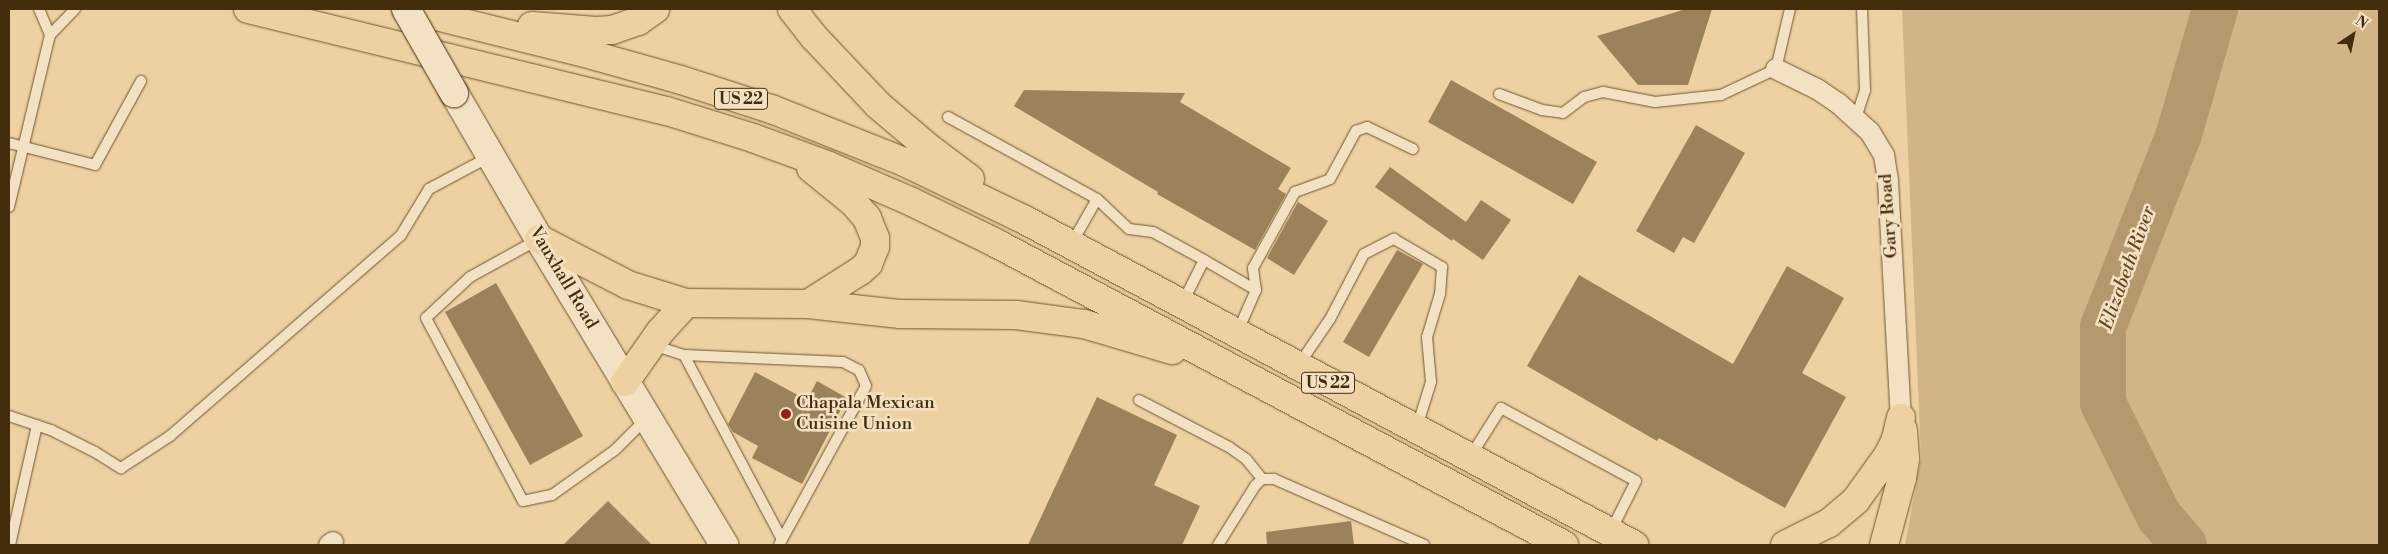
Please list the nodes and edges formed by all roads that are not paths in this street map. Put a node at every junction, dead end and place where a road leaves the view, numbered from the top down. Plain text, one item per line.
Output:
1 (39, 9) edge
2 (75, 9) edge
3 (248, 9) edge
4 (407, 9) edge
5 (655, 9) edge
6 (792, 9) edge
7 (1790, 9) edge
8 (1862, 9) edge
9 (446, 18) junction
10 (50, 35) junction
11 (1776, 69) junction
12 (141, 81) dead end
13 (1499, 94) dead end
14 (948, 117) dead end
15 (1856, 118) junction
16 (9, 143) edge
17 (24, 145) junction
18 (1412, 149) dead end
19 (790, 151) junction
20 (491, 156) junction
21 (1097, 198) junction
22 (9, 207) edge
23 (1023, 220) junction
24 (539, 239) junction
25 (1071, 246) junction
26 (1204, 260) junction
27 (1256, 290) junction
28 (686, 303) junction
29 (808, 304) junction
30 (1181, 305) junction
31 (1236, 334) junction
32 (651, 345) junction
33 (684, 355) junction
34 (1229, 366) junction
35 (1298, 367) junction
36 (625, 382) junction
37 (1139, 400) dead end
38 (9, 416) edge
39 (1901, 418) junction
40 (647, 419) junction
41 (37, 425) junction
42 (1416, 430) junction
43 (1470, 458) junction
44 (1262, 478) junction
45 (1610, 532) junction
46 (780, 542) edge
47 (10, 545) edge
48 (724, 545) edge
49 (1218, 545) edge
50 (1424, 545) edge
51 (1564, 545) edge
52 (1634, 545) edge
53 (1785, 545) edge
54 (1884, 545) edge

1 - 10 lane
2 - 10 lane
3 - 19 highway, US 22
4 - 9 highway, US 22
4 - 20 street, Vauxhall Road, bridge
5 - 9 highway
6 - 23 highway
7 - 11 lane
8 - 15 lane
9 - 23 highway, US 22
10 - 17 lane
11 - 13 lane
11 - 15 street, Gary Road
12 - 17 lane
14 - 21 lane
15 - 39 street, Gary Road
16 - 17 lane
17 - 22 lane
18 - 27 lane
19 - 29 highway
19 - 34 highway, US 22
20 - 24 street, Vauxhall Road
20 - 41 lane
21 - 25 lane
21 - 26 lane
23 - 25 highway, US 22
24 - 28 highway
24 - 36 street, Vauxhall Road
24 - 40 lane
25 - 30 highway, US 22
26 - 27 lane
26 - 30 lane
27 - 31 lane
28 - 29 highway
28 - 32 highway
29 - 34 highway
30 - 31 highway, US 22
31 - 35 highway, US 22
32 - 33 lane
32 - 36 highway
33 - 46 lane
33 - 46 lane
34 - 51 highway, US 22
35 - 42 highway, US 22
35 - 42 lane
36 - 40 street, Vauxhall Road
37 - 44 lane
38 - 41 lane
39 - 53 highway
39 - 54 highway
40 - 48 street, Vauxhall Road
41 - 47 lane
42 - 43 highway, US 22
43 - 45 highway, US 22
43 - 45 lane
44 - 49 lane
44 - 50 lane
45 - 52 highway, US 22

